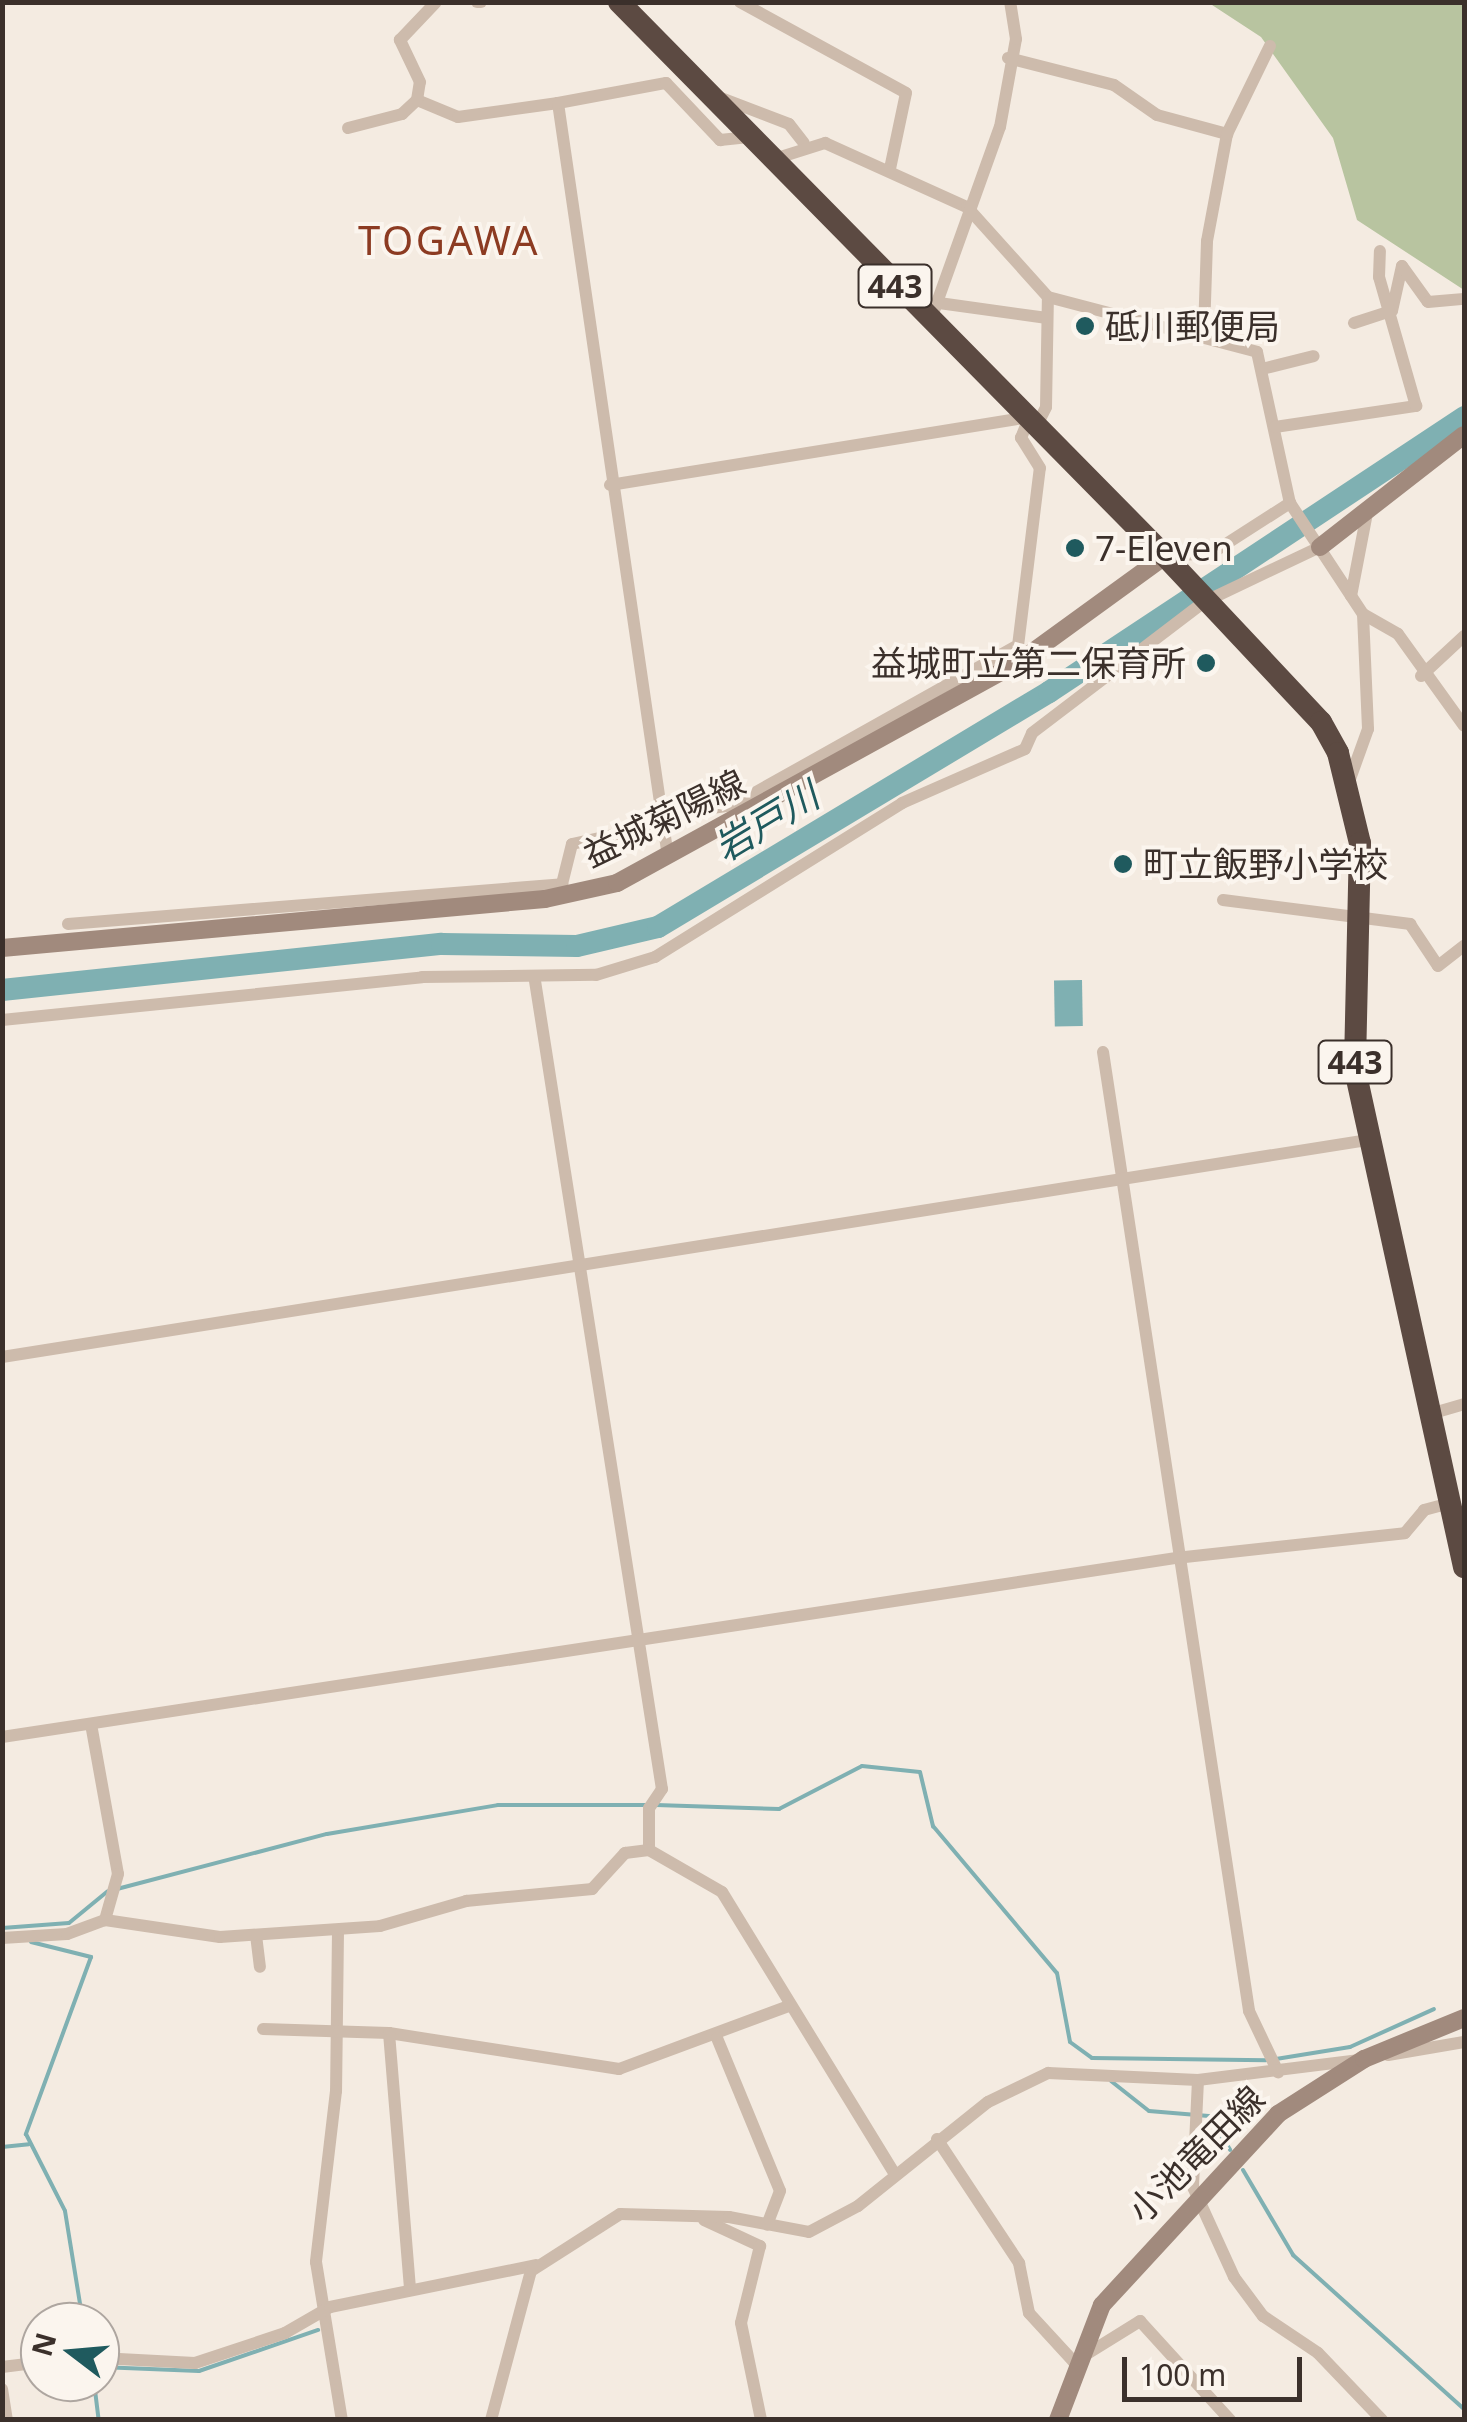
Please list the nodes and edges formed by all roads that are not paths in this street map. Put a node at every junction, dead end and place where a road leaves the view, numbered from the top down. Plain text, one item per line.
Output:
1 (436, 2) edge
2 (618, 2) edge
3 (740, 2) edge
4 (1010, 2) edge
5 (1270, 46) dead end
6 (1008, 58) junction
7 (708, 94) junction
8 (417, 100) junction
9 (558, 103) junction
10 (348, 128) dead end
11 (1227, 134) junction
12 (749, 137) junction
13 (804, 143) junction
14 (771, 160) junction
15 (890, 169) junction
16 (966, 207) junction
17 (1380, 251) dead end
18 (1048, 298) junction
19 (1464, 300) edge
20 (1392, 311) junction
21 (934, 312) junction
22 (1047, 318) junction
23 (1354, 323) dead end
24 (1204, 332) junction
25 (1314, 356) dead end
26 (1266, 368) junction
27 (1029, 423) junction
28 (1275, 427) junction
29 (1464, 435) edge
30 (610, 486) junction
31 (1290, 503) junction
32 (1366, 513) junction
33 (1318, 542) junction
34 (1170, 562) junction
35 (1351, 596) junction
36 (1204, 602) junction
37 (1362, 614) junction
38 (1464, 636) edge
39 (1017, 654) junction
40 (1421, 676) junction
41 (1464, 726) edge
42 (1350, 779) junction
43 (663, 819) junction
44 (668, 857) junction
45 (1223, 900) dead end
46 (1356, 922) junction
47 (68, 924) dead end
48 (1464, 946) edge
49 (2, 948) edge
50 (534, 980) junction
51 (2, 1020) edge
52 (1103, 1052) dead end
53 (1367, 1140) junction
54 (1117, 1183) junction
55 (578, 1265) junction
56 (2, 1358) edge
57 (1464, 1404) edge
58 (1430, 1414) junction
59 (1450, 1504) junction
60 (1176, 1558) junction
61 (1464, 1567) edge
62 (639, 1640) junction
63 (91, 1724) junction
64 (2, 1738) edge
65 (649, 1850) junction
66 (104, 1920) junction
67 (338, 1931) junction
68 (256, 1935) junction
69 (2, 1938) edge
70 (260, 1967) dead end
71 (788, 2006) junction
72 (1464, 2018) edge
73 (263, 2029) dead end
74 (337, 2031) junction
75 (389, 2033) junction
76 (717, 2038) junction
77 (1464, 2042) edge
78 (1364, 2059) junction
79 (1274, 2063) junction
80 (1198, 2080) junction
81 (937, 2138) junction
82 (894, 2173) junction
83 (1197, 2194) junction
84 (687, 2214) junction
85 (767, 2225) junction
86 (543, 2260) junction
87 (410, 2288) junction
88 (330, 2307) junction
89 (120, 2359) edge
90 (1074, 2362) junction
91 (2, 2390) edge
92 (8, 2420) edge
93 (342, 2420) edge
94 (491, 2420) edge
95 (761, 2420) edge
96 (1058, 2420) edge
97 (1230, 2420) edge
98 (1382, 2420) edge

1 - 8 street
2 - 7 highway, 443
3 - 15 street
4 - 6 street
5 - 11 street
6 - 11 street
6 - 16 street
7 - 12 highway, 443
7 - 13 street
8 - 9 street
8 - 10 street
9 - 12 street
9 - 30 street
11 - 24 street
12 - 14 highway, 443
13 - 14 street
13 - 15 street
14 - 21 highway, 443
15 - 16 street
16 - 18 street
16 - 21 street
17 - 20 street
18 - 22 street
18 - 24 street
19 - 20 street
20 - 23 street
20 - 28 street
21 - 22 street
21 - 27 highway, 443
22 - 27 street
24 - 26 street
25 - 26 street
26 - 28 street
27 - 30 street
27 - 34 highway, 443
27 - 39 street
28 - 31 street
29 - 32 main road
30 - 43 street
31 - 33 street
31 - 34 street
32 - 33 main road
32 - 35 street
33 - 35 street
33 - 36 street
34 - 36 highway, 443
34 - 39 main road, 益城菊陽線
35 - 37 street
36 - 42 highway, 443
36 - 50 street
37 - 40 street
37 - 42 street
38 - 40 street
39 - 43 street
39 - 44 main road, 益城菊陽線
40 - 41 street
42 - 46 highway, 443
43 - 44 street
43 - 47 street
44 - 49 main road, 益城菊陽線
45 - 46 street
46 - 48 street
46 - 53 highway, 443
50 - 51 street
50 - 55 street
52 - 54 street
53 - 54 street
53 - 58 highway, 443
54 - 55 street
54 - 60 street
55 - 56 street
55 - 62 street
57 - 58 street
58 - 59 highway, 443
59 - 60 street
59 - 61 highway, 443
60 - 62 street
60 - 79 street
62 - 63 street
62 - 65 street
63 - 64 street
63 - 66 street
65 - 67 street
65 - 71 street
66 - 68 street
66 - 69 street
67 - 68 street
67 - 74 street
68 - 70 street
71 - 76 street
71 - 82 street
72 - 78 main road, 小池竜田線
73 - 74 street
74 - 75 street
74 - 88 street
75 - 76 street
75 - 87 street
76 - 85 street
77 - 78 street
78 - 79 street
78 - 83 main road, 小池竜田線
79 - 80 street
80 - 81 street
80 - 83 street
81 - 82 street
81 - 90 street
82 - 85 street
83 - 90 main road, 小池竜田線
83 - 98 street
84 - 85 street
84 - 86 street
84 - 95 street
86 - 87 street
86 - 94 street
87 - 88 street
88 - 89 street
88 - 93 street
90 - 96 main road, 小池竜田線
90 - 97 street
91 - 92 street

